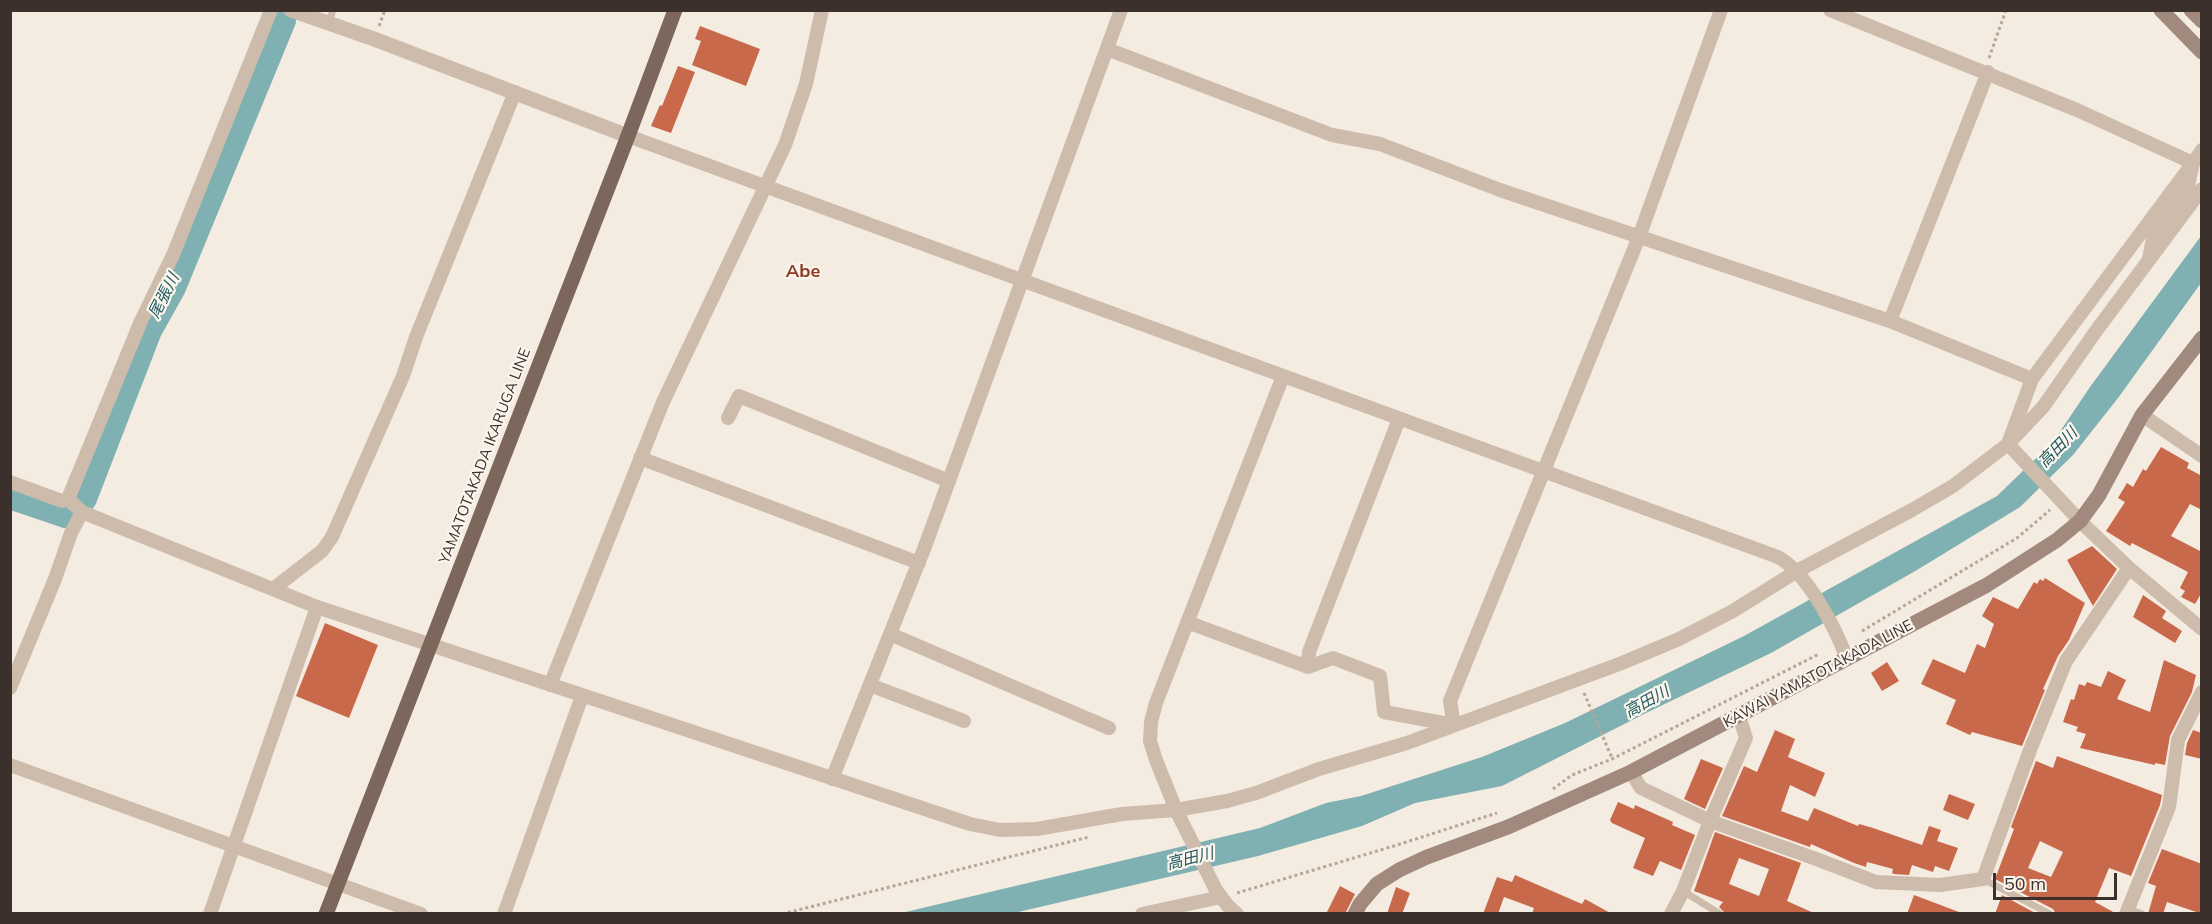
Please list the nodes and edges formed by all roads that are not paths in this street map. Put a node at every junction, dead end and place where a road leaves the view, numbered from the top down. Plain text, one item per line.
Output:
1 (271, 10) edge
2 (291, 10) edge
3 (675, 10) edge
4 (822, 10) edge
5 (1121, 10) edge
6 (1721, 10) edge
7 (1830, 10) edge
8 (2161, 10) edge
9 (2191, 10) edge
10 (331, 16) edge
11 (2202, 21) edge
12 (1107, 49) junction
13 (2202, 52) edge
14 (1986, 72) junction
15 (515, 92) junction
16 (628, 136) junction
17 (2202, 150) edge
18 (2193, 163) junction
19 (766, 187) junction
20 (2202, 189) edge
21 (1639, 237) junction
22 (2149, 261) junction
23 (1023, 281) junction
24 (1890, 321) junction
25 (2202, 338) edge
26 (1283, 376) junction
27 (2032, 379) junction
28 (2142, 415) junction
29 (728, 418) dead end
30 (1399, 419) junction
31 (2010, 446) junction
32 (2202, 456) edge
33 (640, 458) junction
34 (1545, 472) junction
35 (950, 481) junction
36 (10, 482) edge
37 (74, 505) junction
38 (2080, 521) junction
39 (918, 563) junction
40 (2129, 568) junction
41 (1800, 574) junction
42 (273, 589) junction
43 (317, 607) junction
44 (1187, 622) junction
45 (2202, 629) edge
46 (890, 634) junction
47 (430, 645) junction
48 (1843, 648) junction
49 (1308, 667) junction
50 (550, 685) junction
51 (870, 685) junction
52 (10, 688) edge
53 (2202, 692) edge
54 (582, 696) junction
55 (1739, 716) junction
56 (964, 722) dead end
57 (1454, 726) junction
58 (1109, 728) dead end
59 (10, 765) edge
60 (1631, 772) junction
61 (832, 780) junction
62 (1179, 813) junction
63 (1710, 821) junction
64 (234, 846) junction
65 (1983, 879) junction
66 (338, 884) junction
67 (1683, 891) junction
68 (1219, 894) junction
69 (2132, 912) edge
70 (210, 914) edge
71 (326, 914) edge
72 (421, 914) edge
73 (504, 914) edge
74 (1142, 914) edge
75 (1237, 914) edge
76 (1355, 914) edge
77 (1671, 914) edge
78 (1720, 914) edge
79 (2050, 914) edge

1 - 37 street
2 - 10 street
3 - 16 main road, YAMATOTAKADA IKARUGA LINE
4 - 19 street
5 - 12 street
6 - 21 street
7 - 14 street
8 - 13 main road
9 - 11 main road
10 - 15 street
12 - 21 street
12 - 23 street
14 - 18 street
14 - 24 street
15 - 16 street
15 - 42 street
16 - 19 street
16 - 47 main road, YAMATOTAKADA IKARUGA LINE
17 - 18 street
18 - 22 street
18 - 27 street
19 - 23 street
19 - 33 street
20 - 22 street
21 - 24 street
21 - 34 street
22 - 31 street
23 - 26 street
23 - 35 street
24 - 27 street
25 - 28 main road, KAWAI YAMATOTAKADA LINE
26 - 30 street
26 - 44 street
27 - 31 street
28 - 32 street
28 - 38 main road, KAWAI YAMATOTAKADA LINE
29 - 35 street
30 - 34 street
30 - 49 street
31 - 38 street
31 - 41 street
33 - 39 street
33 - 50 street
34 - 41 street
34 - 57 street
35 - 39 street
36 - 37 street
37 - 42 street
37 - 52 street
38 - 40 street
38 - 48 main road, KAWAI YAMATOTAKADA LINE
39 - 46 street
40 - 45 street
40 - 65 street
41 - 48 street
41 - 57 street
42 - 43 street
43 - 47 street
43 - 64 street
44 - 49 street
44 - 62 street
46 - 51 street
46 - 58 street
47 - 50 street
47 - 66 main road, YAMATOTAKADA IKARUGA LINE
48 - 55 main road, KAWAI YAMATOTAKADA LINE
49 - 57 street
50 - 54 street
51 - 56 street
51 - 61 street
53 - 69 street
54 - 61 street
54 - 73 street
55 - 60 main road, KAWAI YAMATOTAKADA LINE
55 - 63 street
57 - 62 street
59 - 64 street
60 - 63 street
60 - 76 main road, KAWAI YAMATOTAKADA LINE
61 - 62 street
62 - 68 street
63 - 65 street
63 - 67 street
64 - 66 street
64 - 70 street
65 - 79 lane
66 - 71 main road, YAMATOTAKADA IKARUGA LINE
66 - 72 street
67 - 77 street
67 - 78 lane
68 - 74 street
68 - 75 street

